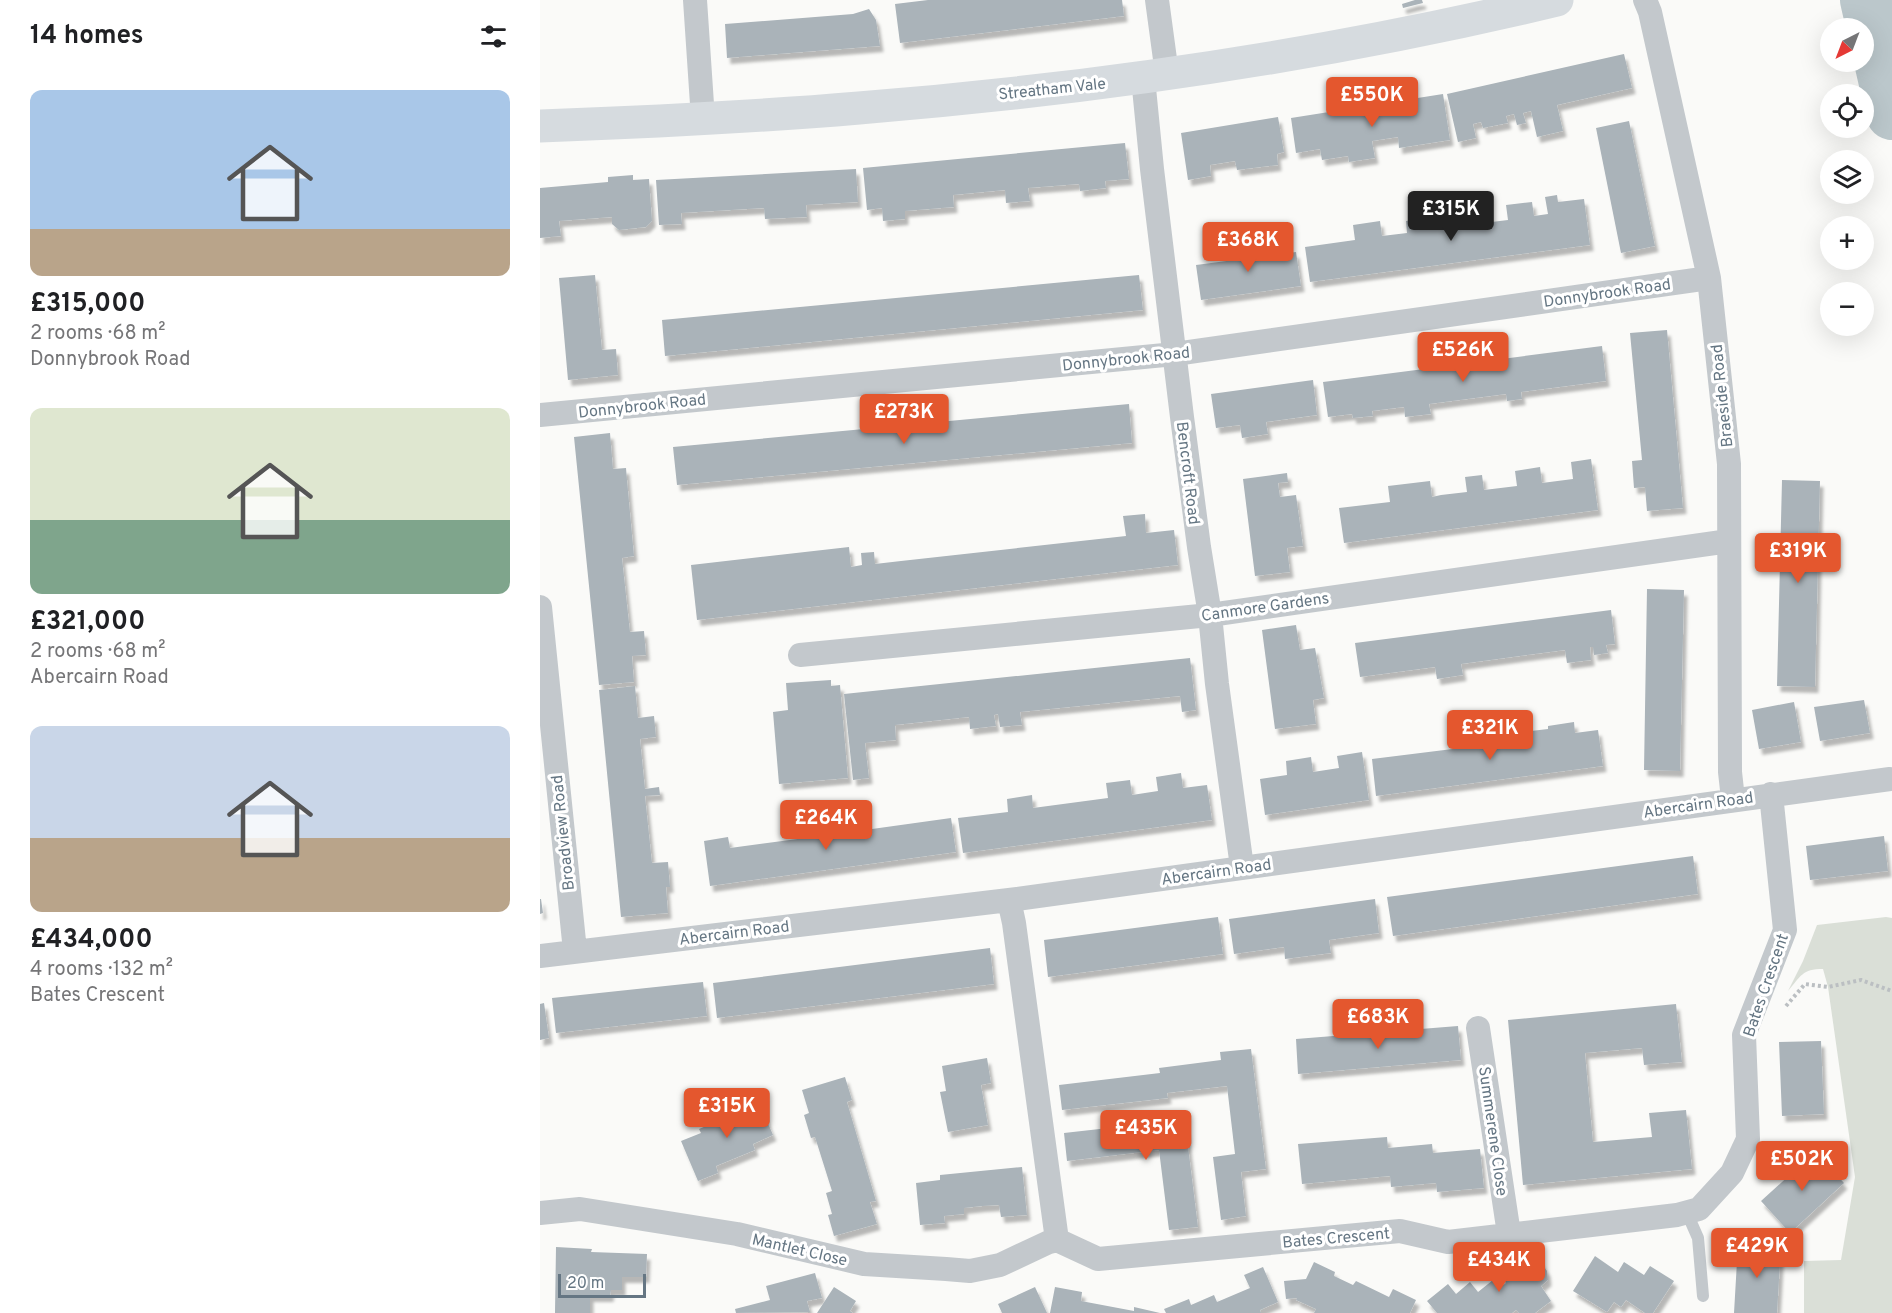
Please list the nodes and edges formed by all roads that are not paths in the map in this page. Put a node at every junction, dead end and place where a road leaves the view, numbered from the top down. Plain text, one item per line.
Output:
1 (695, 0) edge
2 (1156, 0) edge
3 (1557, 0) edge
4 (1645, 0) edge
5 (1155, 76) junction
6 (703, 119) junction
7 (540, 126) edge
8 (1708, 278) junction
9 (1175, 354) junction
10 (540, 415) edge
11 (1729, 541) junction
12 (540, 607) edge
13 (1210, 615) junction
14 (800, 655) dead end
15 (543, 682) edge
16 (1891, 779) edge
17 (1771, 794) junction
18 (1733, 799) junction
19 (1242, 867) junction
20 (1009, 900) junction
21 (574, 951) junction
22 (540, 956) edge
23 (1478, 1028) dead end
24 (540, 1213) edge
25 (1687, 1213) junction
26 (1509, 1234) junction
27 (1057, 1240) junction
28 (1703, 1296) dead end

1 - 6 street
2 - 5 street, Bencroft Road
3 - 5 main road, Streatham Vale
4 - 8 street, Braeside Road
5 - 6 main road, Streatham Vale
5 - 9 street, Bencroft Road
6 - 7 main road, Streatham Vale
8 - 9 street, Donnybrook Road
8 - 11 street, Braeside Road
9 - 10 street, Donnybrook Road
9 - 13 street, Bencroft Road
11 - 13 street, Canmore Gardens
11 - 18 street, Braeside Road
12 - 15 street, Broadview Road
13 - 14 street, Canmore Gardens
13 - 19 street, Bencroft Road
15 - 21 street, Broadview Road
16 - 17 street, Abercairn Road
17 - 18 street, Abercairn Road
17 - 25 street, Bates Crescent
18 - 19 street, Abercairn Road
19 - 20 street, Abercairn Road
20 - 21 street, Abercairn Road
20 - 27 street
21 - 22 street, Abercairn Road
23 - 26 street, Summerene Close
24 - 27 street, Mantlet Close
25 - 26 street, Bates Crescent
25 - 28 lane
26 - 27 street, Bates Crescent

